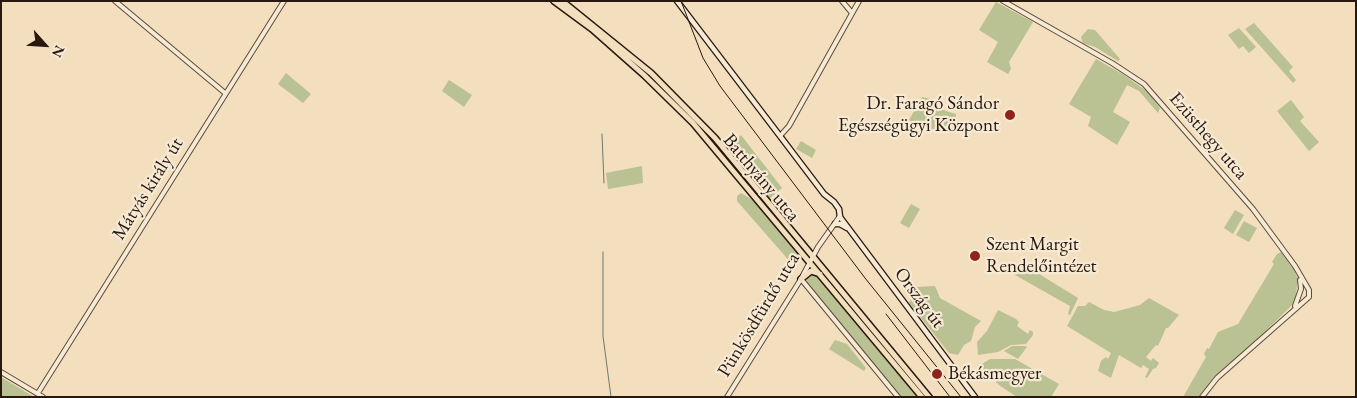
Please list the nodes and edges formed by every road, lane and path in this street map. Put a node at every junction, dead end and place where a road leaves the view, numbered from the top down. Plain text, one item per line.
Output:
1 (115, 1) edge
2 (284, 1) edge
3 (554, 1) edge
4 (562, 1) edge
5 (677, 1) edge
6 (842, 1) edge
7 (860, 1) edge
8 (1003, 1) edge
9 (852, 14) junction
10 (225, 93) junction
11 (780, 136) junction
12 (840, 216) junction
13 (835, 224) junction
14 (854, 236) junction
15 (811, 259) junction
16 (820, 274) junction
17 (1300, 276) junction
18 (801, 279) junction
19 (1301, 289) junction
20 (1308, 289) junction
21 (1300, 296) junction
22 (1306, 299) junction
23 (1294, 308) junction
24 (1, 372) edge
25 (38, 394) junction
26 (43, 397) edge
27 (726, 397) edge
28 (898, 397) edge
29 (922, 397) edge
30 (929, 397) edge
31 (976, 397) edge
32 (1204, 397) edge

1 - 10 street
2 - 10 street, Mátyás király út
3 - 15 main road, Batthyány utca
4 - 15 main road, Batthyány utca
5 - 11 main road, Ország út
6 - 9 street
7 - 9 street
8 - 17 street, Ezüsthegy utca
9 - 11 street
10 - 25 street, Mátyás király út
11 - 12 main road, Ország út
12 - 13 street, Pünkösdfürdő utca
12 - 14 main road, Ország út
13 - 14 main road
13 - 15 street, Pünkösdfürdő utca
14 - 31 main road, Ország út
15 - 16 main road, Batthyány utca
15 - 18 street, Pünkösdfürdő utca
15 - 30 main road, Batthyány utca
16 - 18 main road
16 - 29 main road, Batthyány utca
17 - 19 street
17 - 20 street, Ezüsthegy utca
18 - 27 street, Pünkösdfürdő utca
18 - 28 street
19 - 20 street
19 - 21 street
20 - 22 street
21 - 22 street
21 - 23 street
22 - 23 street
23 - 32 street
24 - 25 street
25 - 26 street

